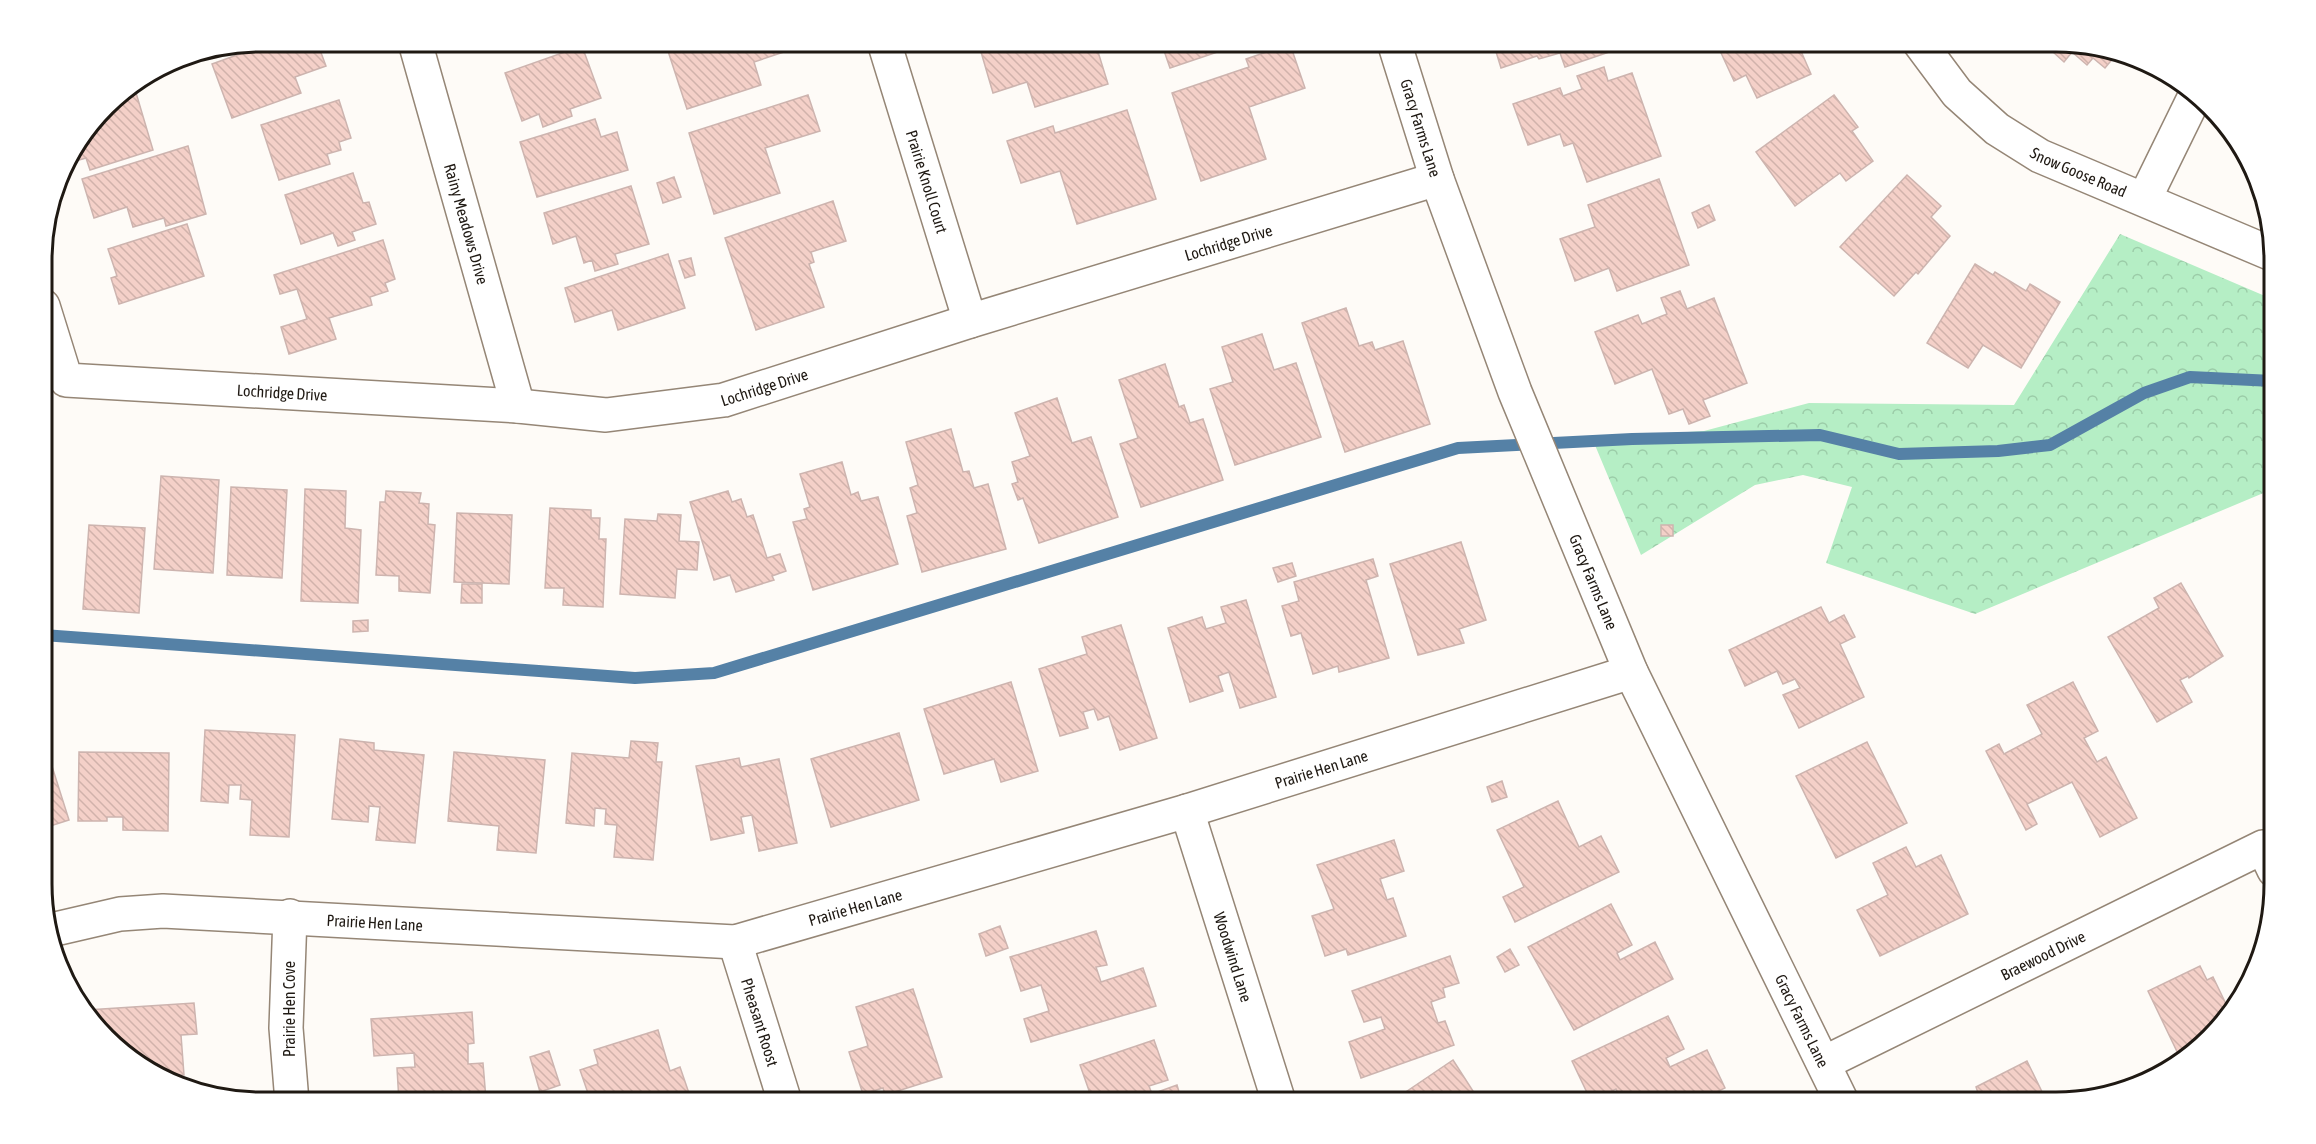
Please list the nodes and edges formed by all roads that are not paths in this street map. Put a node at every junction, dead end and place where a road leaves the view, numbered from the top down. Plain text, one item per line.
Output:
1 (418, 52) edge
2 (887, 52) edge
3 (1397, 52) edge
4 (1926, 52) edge
5 (2192, 103) edge
6 (1437, 179) junction
7 (2145, 198) junction
8 (2263, 250) edge
9 (970, 321) junction
10 (53, 338) edge
11 (518, 406) junction
12 (1631, 672) junction
13 (1187, 811) junction
14 (2264, 860) edge
15 (290, 916) junction
16 (58, 928) edge
17 (735, 942) junction
18 (1824, 1063) junction
19 (1276, 1091) edge
20 (1837, 1091) edge
21 (291, 1092) edge
22 (782, 1092) edge

1 - 11 street, Rainy Meadows Drive
2 - 9 street, Prairie Knoll Court
3 - 6 street, Gracy Farms Lane
4 - 7 street, Snow Goose Road
5 - 7 street
6 - 9 street, Lochridge Drive
6 - 12 street, Gracy Farms Lane
7 - 8 street, Snow Goose Road
9 - 11 street, Lochridge Drive
10 - 11 street, Lochridge Drive
12 - 13 street, Prairie Hen Lane
12 - 18 street, Gracy Farms Lane
13 - 17 street, Prairie Hen Lane
13 - 19 street, Woodwind Lane
14 - 18 street, Braewood Drive
15 - 16 street, Prairie Hen Lane
15 - 17 street, Prairie Hen Lane
15 - 21 street, Prairie Hen Cove
17 - 22 street, Pheasant Roost
18 - 20 street, Gracy Farms Lane

